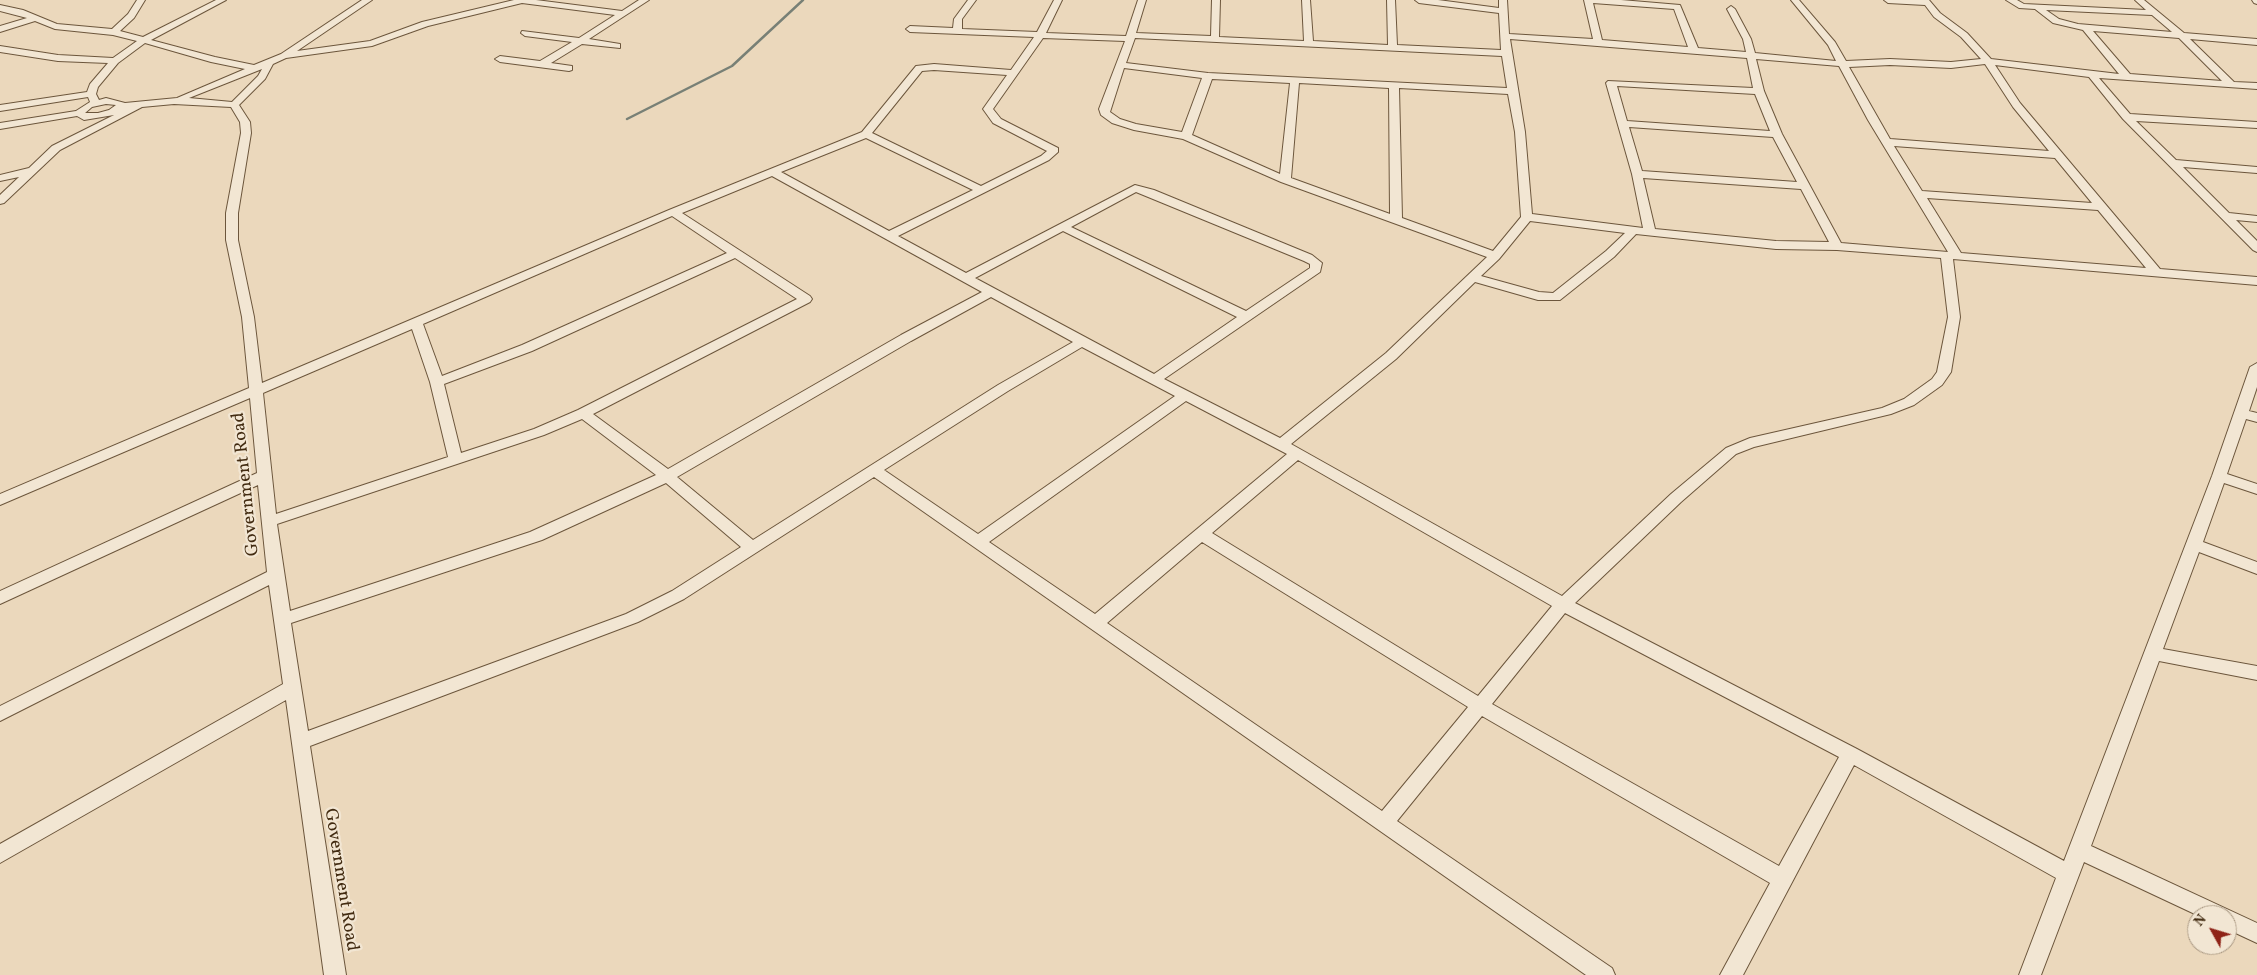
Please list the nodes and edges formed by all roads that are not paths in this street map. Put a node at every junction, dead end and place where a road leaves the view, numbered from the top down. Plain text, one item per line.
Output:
1 (141, 0) edge
2 (222, 0) edge
3 (368, 0) edge
4 (525, 0) edge
5 (645, 0) edge
6 (972, 0) edge
7 (1058, 0) edge
8 (1142, 0) edge
9 (1216, 0) edge
10 (1306, 0) edge
11 (1391, 0) edge
12 (1418, 0) edge
13 (1503, 0) edge
14 (1589, 0) edge
15 (1795, 0) edge
16 (1888, 0) edge
17 (2010, 0) edge
18 (2139, 0) edge
19 (1926, 1) edge
20 (0, 8) edge
21 (2038, 8) junction
22 (1730, 9) dead end
23 (1502, 11) junction
24 (625, 14) junction
25 (2155, 14) junction
26 (32, 19) junction
27 (2086, 28) junction
28 (0, 29) edge
29 (910, 29) dead end
30 (114, 32) junction
31 (957, 32) junction
32 (525, 33) dead end
33 (1040, 34) junction
34 (1504, 36) junction
35 (2182, 36) junction
36 (1130, 37) junction
37 (1215, 38) junction
38 (144, 40) junction
39 (581, 41) junction
40 (1598, 42) junction
41 (2257, 42) edge
42 (1309, 43) junction
43 (617, 46) dead end
44 (1393, 47) junction
45 (0, 49) edge
46 (1694, 50) junction
47 (1506, 53) junction
48 (284, 56) junction
49 (1752, 56) junction
50 (500, 58) dead end
51 (115, 61) junction
52 (1988, 61) junction
53 (269, 62) junction
54 (542, 64) junction
55 (1121, 64) junction
56 (1844, 64) junction
57 (254, 68) junction
58 (569, 68) dead end
59 (1011, 73) junction
60 (2092, 74) junction
61 (1208, 76) junction
62 (2126, 77) junction
63 (1295, 80) junction
64 (1394, 85) junction
65 (2232, 85) junction
66 (2257, 86) edge
67 (1512, 91) junction
68 (1759, 91) junction
69 (93, 99) junction
70 (174, 101) junction
71 (141, 105) junction
72 (234, 105) junction
73 (121, 106) junction
74 (0, 108) edge
75 (78, 113) junction
76 (2127, 117) junction
77 (1622, 124) junction
78 (2257, 125) edge
79 (0, 126) edge
80 (866, 134) junction
81 (1777, 134) junction
82 (1186, 136) junction
83 (1887, 142) junction
84 (2056, 155) junction
85 (2173, 163) junction
86 (2257, 170) edge
87 (30, 171) junction
88 (773, 172) junction
89 (1637, 174) junction
90 (0, 178) edge
91 (1285, 180) junction
92 (1806, 186) junction
93 (980, 189) junction
94 (1920, 194) junction
95 (0, 201) edge
96 (2100, 207) junction
97 (673, 212) junction
98 (2225, 216) junction
99 (1527, 217) junction
100 (2257, 220) edge
101 (1396, 222) junction
102 (1063, 227) junction
103 (1634, 230) junction
104 (1650, 232) junction
105 (889, 236) junction
106 (1836, 246) junction
107 (2257, 248) edge
108 (736, 254) junction
109 (1952, 255) junction
110 (1495, 256) junction
111 (2156, 272) junction
112 (1472, 277) junction
113 (968, 278) junction
114 (2257, 280) edge
115 (991, 292) junction
116 (1245, 316) junction
117 (416, 322) junction
118 (1082, 342) junction
119 (2257, 367) edge
120 (1155, 379) junction
121 (437, 382) junction
122 (255, 391) junction
123 (1185, 395) junction
124 (583, 413) junction
125 (2249, 416) edge
126 (1281, 445) junction
127 (1297, 453) junction
128 (456, 460) junction
129 (875, 471) junction
130 (266, 475) junction
131 (667, 476) junction
132 (2219, 476) junction
133 (2257, 488) edge
134 (0, 500) edge
135 (271, 521) junction
136 (1202, 534) junction
137 (978, 542) junction
138 (2193, 544) junction
139 (752, 548) junction
140 (2257, 568) edge
141 (277, 574) junction
142 (0, 598) edge
143 (1563, 604) junction
144 (283, 619) junction
145 (1095, 624) junction
146 (2152, 653) junction
147 (2257, 673) edge
148 (292, 688) junction
149 (1480, 706) junction
150 (0, 714) edge
151 (300, 742) junction
152 (1850, 754) junction
153 (1385, 822) junction
154 (2080, 850) junction
155 (0, 854) edge
156 (2068, 874) junction
157 (1784, 880) junction
158 (2197, 905) edge
159 (2237, 924) edge
160 (2257, 933) edge
161 (335, 975) edge
162 (1604, 975) edge
163 (1731, 975) edge
164 (2030, 975) edge

1 - 30 street
2 - 38 street
3 - 48 street
4 - 24 street
4 - 48 street
5 - 24 street
6 - 31 street
7 - 33 street
8 - 36 street
9 - 37 street
10 - 42 street
11 - 44 street
12 - 23 street
13 - 23 street
14 - 40 street
14 - 46 street
15 - 56 street
16 - 19 street
17 - 21 street
18 - 25 street
19 - 52 street
20 - 26 street
21 - 25 street
21 - 27 street
22 - 49 street
23 - 34 street
24 - 39 street
25 - 35 street
26 - 28 street
26 - 30 street
27 - 35 street
27 - 62 street
29 - 31 street
30 - 38 street
31 - 33 street
32 - 39 street
33 - 36 street
33 - 59 street
34 - 40 street
34 - 47 street
35 - 41 street
35 - 65 street
36 - 37 street
36 - 55 street
37 - 42 street
38 - 51 street
38 - 57 street
39 - 43 street
39 - 54 street
40 - 46 street
42 - 44 street
44 - 47 street
45 - 51 street
46 - 49 street
47 - 67 street
48 - 53 street
49 - 56 street
49 - 68 street
50 - 54 street
51 - 69 street
52 - 56 street
52 - 60 street
52 - 84 street
53 - 57 street
53 - 72 street
54 - 58 street
55 - 61 street
55 - 82 street
56 - 83 street
57 - 70 street
59 - 80 street
59 - 93 street
60 - 62 street
60 - 76 street
61 - 63 street
61 - 82 street
62 - 65 street
63 - 64 street
63 - 91 street
64 - 67 street
64 - 101 street
65 - 66 street
67 - 99 street
68 - 77 street
68 - 81 street
69 - 73 street
69 - 74 street
69 - 75 street
70 - 71 street
70 - 72 street
71 - 73 street
71 - 87 street
72 - 122 street, Government Road
73 - 75 street
75 - 79 street
76 - 78 street
76 - 85 street
77 - 81 street
77 - 89 street
80 - 88 street
80 - 93 street
81 - 92 street
82 - 91 street
83 - 84 street
83 - 94 street
84 - 96 street
85 - 86 street
85 - 98 street
87 - 90 street
87 - 95 street
88 - 97 street
88 - 105 street
89 - 92 street
89 - 104 street
91 - 101 street
92 - 106 street
93 - 105 street
94 - 96 street
94 - 109 street
96 - 111 street
97 - 108 street
97 - 117 street
98 - 100 street
98 - 107 street
99 - 103 street
99 - 110 street
101 - 110 street
102 - 113 street
102 - 116 street
102 - 116 street
103 - 104 street
103 - 112 street
104 - 106 street
105 - 113 street
106 - 109 street
108 - 121 street
108 - 124 street
109 - 111 street
109 - 143 street
110 - 112 street
111 - 114 street
112 - 126 street
113 - 115 street
115 - 118 street
115 - 131 street
116 - 120 street
117 - 121 street
117 - 122 street
118 - 120 street
118 - 129 street
119 - 125 street
120 - 123 street
121 - 128 street
122 - 130 street, Government Road
122 - 134 street
123 - 126 street
123 - 137 street
124 - 128 street
124 - 131 street
125 - 132 street
126 - 127 street
127 - 136 street
127 - 143 street
128 - 135 street
129 - 137 street
129 - 139 street
130 - 135 street, Government Road
130 - 142 street
131 - 139 street
131 - 144 street
132 - 133 street
132 - 138 street
135 - 141 street, Government Road
136 - 145 street
136 - 149 street
137 - 145 street
138 - 140 street
138 - 146 street
139 - 151 street
141 - 144 street, Government Road
141 - 150 street
143 - 149 street
143 - 152 street
144 - 148 street, Government Road
145 - 153 street
146 - 147 street
146 - 154 street
148 - 151 street, Government Road
148 - 155 street
149 - 153 street
149 - 157 street
151 - 161 street, Government Road
152 - 156 street
152 - 157 street
153 - 162 street
154 - 156 street
154 - 158 street
156 - 164 street
157 - 163 street
159 - 160 street

